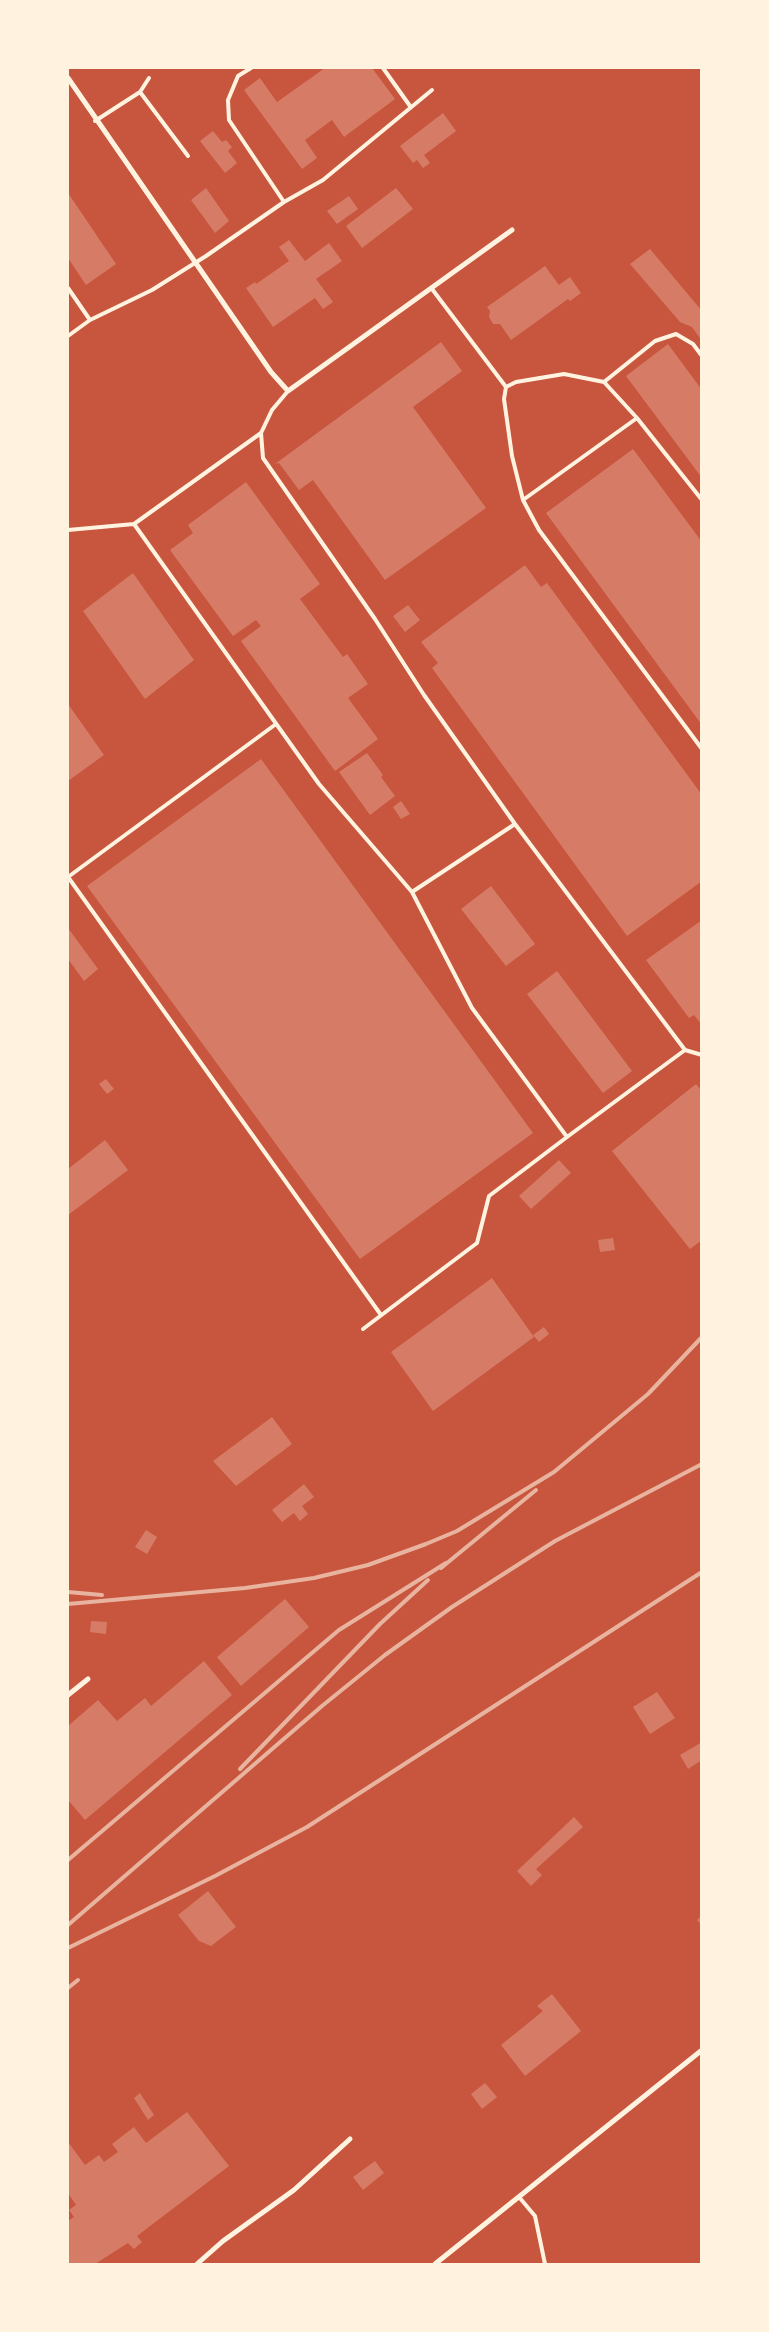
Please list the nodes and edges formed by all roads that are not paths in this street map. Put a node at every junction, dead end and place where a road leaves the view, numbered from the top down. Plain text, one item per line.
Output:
1 (251, 68) edge
2 (383, 68) edge
3 (68, 78) edge
4 (149, 78) dead end
5 (432, 90) dead end
6 (140, 92) junction
7 (410, 106) junction
8 (95, 121) junction
9 (188, 156) dead end
10 (284, 202) junction
11 (512, 230) dead end
12 (196, 262) junction
13 (68, 288) edge
14 (432, 288) junction
15 (90, 320) junction
16 (68, 336) edge
17 (702, 356) edge
18 (604, 382) junction
19 (506, 387) junction
20 (288, 391) junction
21 (636, 418) junction
22 (261, 433) junction
23 (522, 500) junction
24 (702, 500) edge
25 (134, 524) junction
26 (68, 530) edge
27 (276, 724) junction
28 (702, 749) edge
29 (515, 824) junction
30 (412, 892) junction
31 (685, 1050) junction
32 (702, 1056) edge
33 (567, 1137) junction
34 (381, 1315) junction
35 (363, 1328) dead end
36 (88, 1679) dead end
37 (68, 1695) edge
38 (702, 2050) edge
39 (350, 2139) dead end
40 (519, 2197) junction
41 (196, 2264) edge
42 (435, 2264) edge
43 (545, 2264) edge

1 - 10 lane
2 - 7 lane
3 - 8 street
4 - 6 lane
5 - 7 lane
6 - 8 lane
6 - 9 lane
7 - 10 lane
8 - 12 street
10 - 12 lane
11 - 14 street
12 - 15 lane
12 - 20 street
13 - 15 lane
14 - 19 lane
14 - 20 street
15 - 16 lane
17 - 18 lane
18 - 19 lane
18 - 21 lane
19 - 23 lane
20 - 22 lane
21 - 23 lane
21 - 24 lane
22 - 25 lane
22 - 29 lane
23 - 28 lane
25 - 26 lane
25 - 27 lane
27 - 30 lane
27 - 34 lane
29 - 30 lane
29 - 31 lane
30 - 33 lane
31 - 32 lane
31 - 33 lane
33 - 34 lane
34 - 35 lane
36 - 37 street
38 - 40 street
39 - 41 street
40 - 42 street
40 - 43 lane

